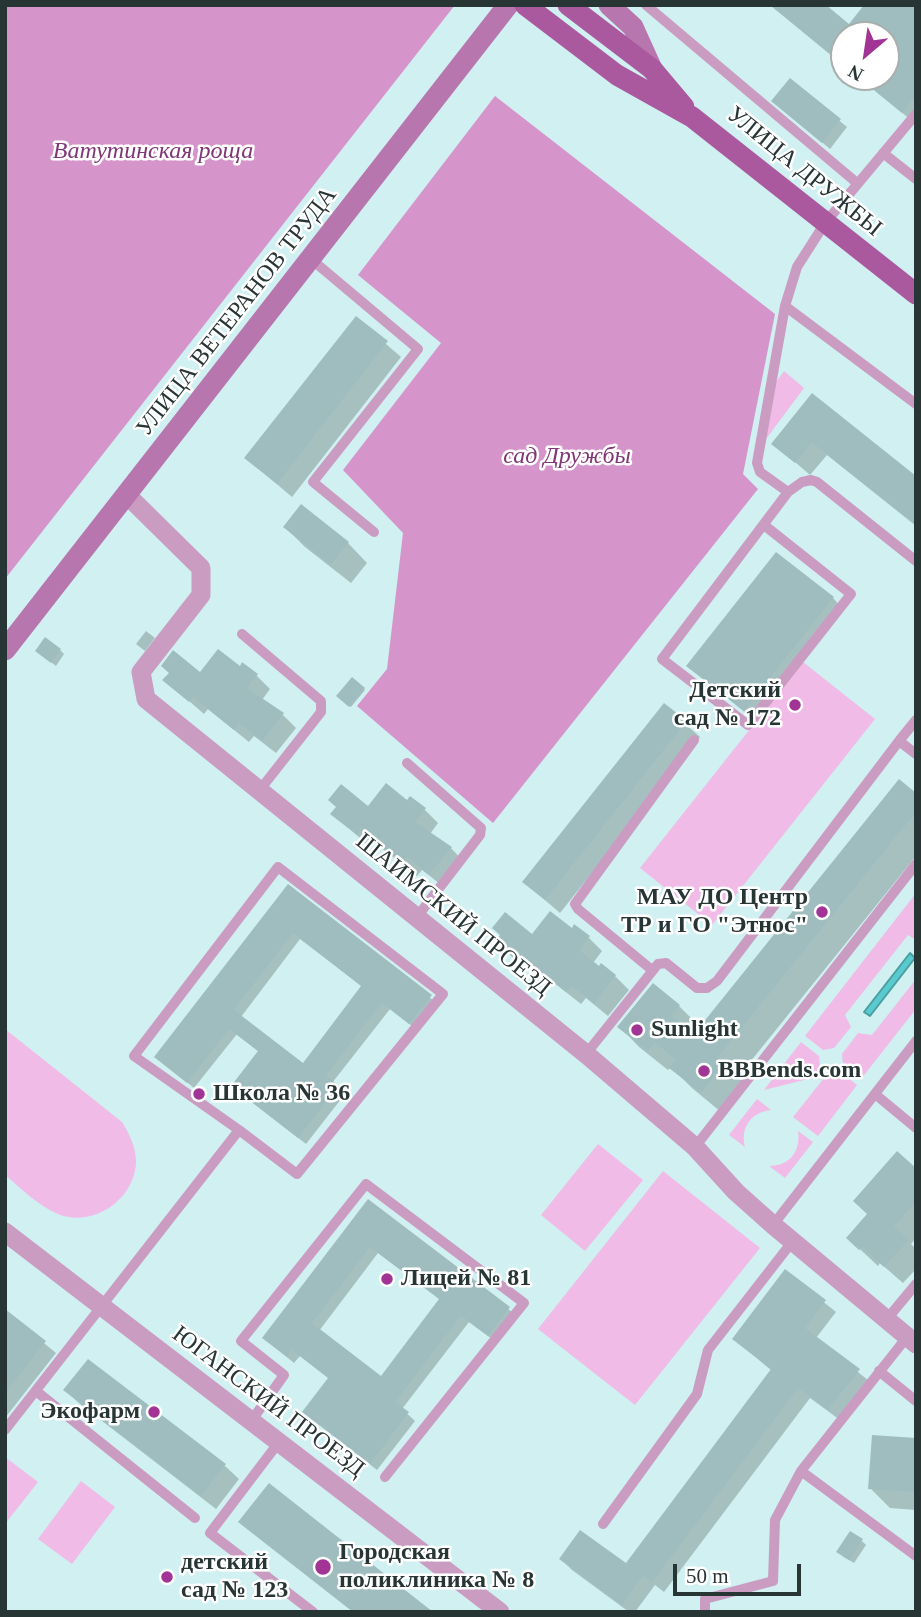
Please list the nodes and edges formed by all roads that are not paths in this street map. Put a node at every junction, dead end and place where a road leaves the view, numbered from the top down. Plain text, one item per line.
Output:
1 (508, 5) edge
2 (525, 5) edge
3 (568, 5) edge
4 (609, 5) edge
5 (646, 5) edge
6 (652, 69) junction
7 (916, 114) edge
8 (692, 117) junction
9 (883, 153) junction
10 (916, 178) edge
11 (857, 183) junction
12 (825, 223) junction
13 (311, 259) junction
14 (916, 294) edge
15 (785, 306) junction
16 (916, 404) edge
17 (788, 492) junction
18 (127, 495) junction
19 (764, 525) junction
20 (374, 532) dead end
21 (916, 561) edge
22 (242, 634) dead end
23 (5, 650) edge
24 (916, 720) edge
25 (694, 740) dead end
26 (899, 741) junction
27 (916, 754) edge
28 (407, 762) dead end
29 (258, 791) junction
30 (916, 863) edge
31 (416, 917) junction
32 (652, 970) junction
33 (916, 1041) edge
34 (586, 1054) junction
35 (875, 1094) junction
36 (916, 1128) edge
37 (239, 1130) junction
38 (695, 1147) junction
39 (773, 1225) junction
40 (5, 1232) edge
41 (792, 1242) junction
42 (916, 1284) edge
43 (102, 1306) junction
44 (887, 1319) junction
45 (911, 1340) edge
46 (879, 1371) junction
47 (36, 1391) junction
48 (916, 1401) edge
49 (252, 1420) junction
50 (5, 1430) edge
51 (279, 1441) junction
52 (801, 1471) junction
53 (385, 1477) dead end
54 (195, 1518) dead end
55 (603, 1524) dead end
56 (916, 1556) edge
57 (489, 1608) edge
58 (313, 1612) edge
59 (705, 1612) edge

1 - 13 main road, УЛИЦА ВЕТЕРАНОВ ТРУДА
2 - 8 main road, УЛИЦА ДРУЖБЫ
3 - 6 main road, УЛИЦА ДРУЖБЫ
4 - 6 main road
5 - 11 lane
6 - 8 main road, УЛИЦА ДРУЖБЫ
7 - 9 lane
8 - 12 main road, УЛИЦА ДРУЖБЫ
9 - 10 lane
9 - 11 lane
11 - 12 lane
12 - 14 main road, УЛИЦА ДРУЖБЫ
12 - 15 lane
13 - 18 main road, УЛИЦА ВЕТЕРАНОВ ТРУДА
13 - 20 lane
15 - 16 lane
15 - 17 lane
17 - 19 lane
17 - 21 lane
18 - 23 main road, УЛИЦА ВЕТЕРАНОВ ТРУДА
18 - 29 street, ШАИМСКИЙ ПРОЕЗД
19 - 19 lane
22 - 29 lane
24 - 26 lane
25 - 32 lane
26 - 27 lane
26 - 32 lane
28 - 31 lane
29 - 31 street, ШАИМСКИЙ ПРОЕЗД
30 - 38 lane
31 - 34 street, ШАИМСКИЙ ПРОЕЗД
32 - 34 lane
33 - 35 lane
34 - 38 street, ШАИМСКИЙ ПРОЕЗД
35 - 36 lane
35 - 39 lane
37 - 37 lane
37 - 43 lane
38 - 39 street, ШАИМСКИЙ ПРОЕЗД
39 - 41 street, ШАИМСКИЙ ПРОЕЗД
40 - 43 street, ЮГАНСКИЙ ПРОЕЗД
41 - 44 street, ШАИМСКИЙ ПРОЕЗД
41 - 55 lane
42 - 44 lane
43 - 47 lane
43 - 49 street, ЮГАНСКИЙ ПРОЕЗД
44 - 45 street, ШАИМСКИЙ ПРОЕЗД
45 - 46 lane
46 - 48 lane
46 - 52 lane
47 - 50 lane
47 - 54 lane
49 - 51 street, ЮГАНСКИЙ ПРОЕЗД
49 - 53 lane
51 - 57 street, ЮГАНСКИЙ ПРОЕЗД
51 - 58 lane
52 - 56 lane
52 - 59 lane

